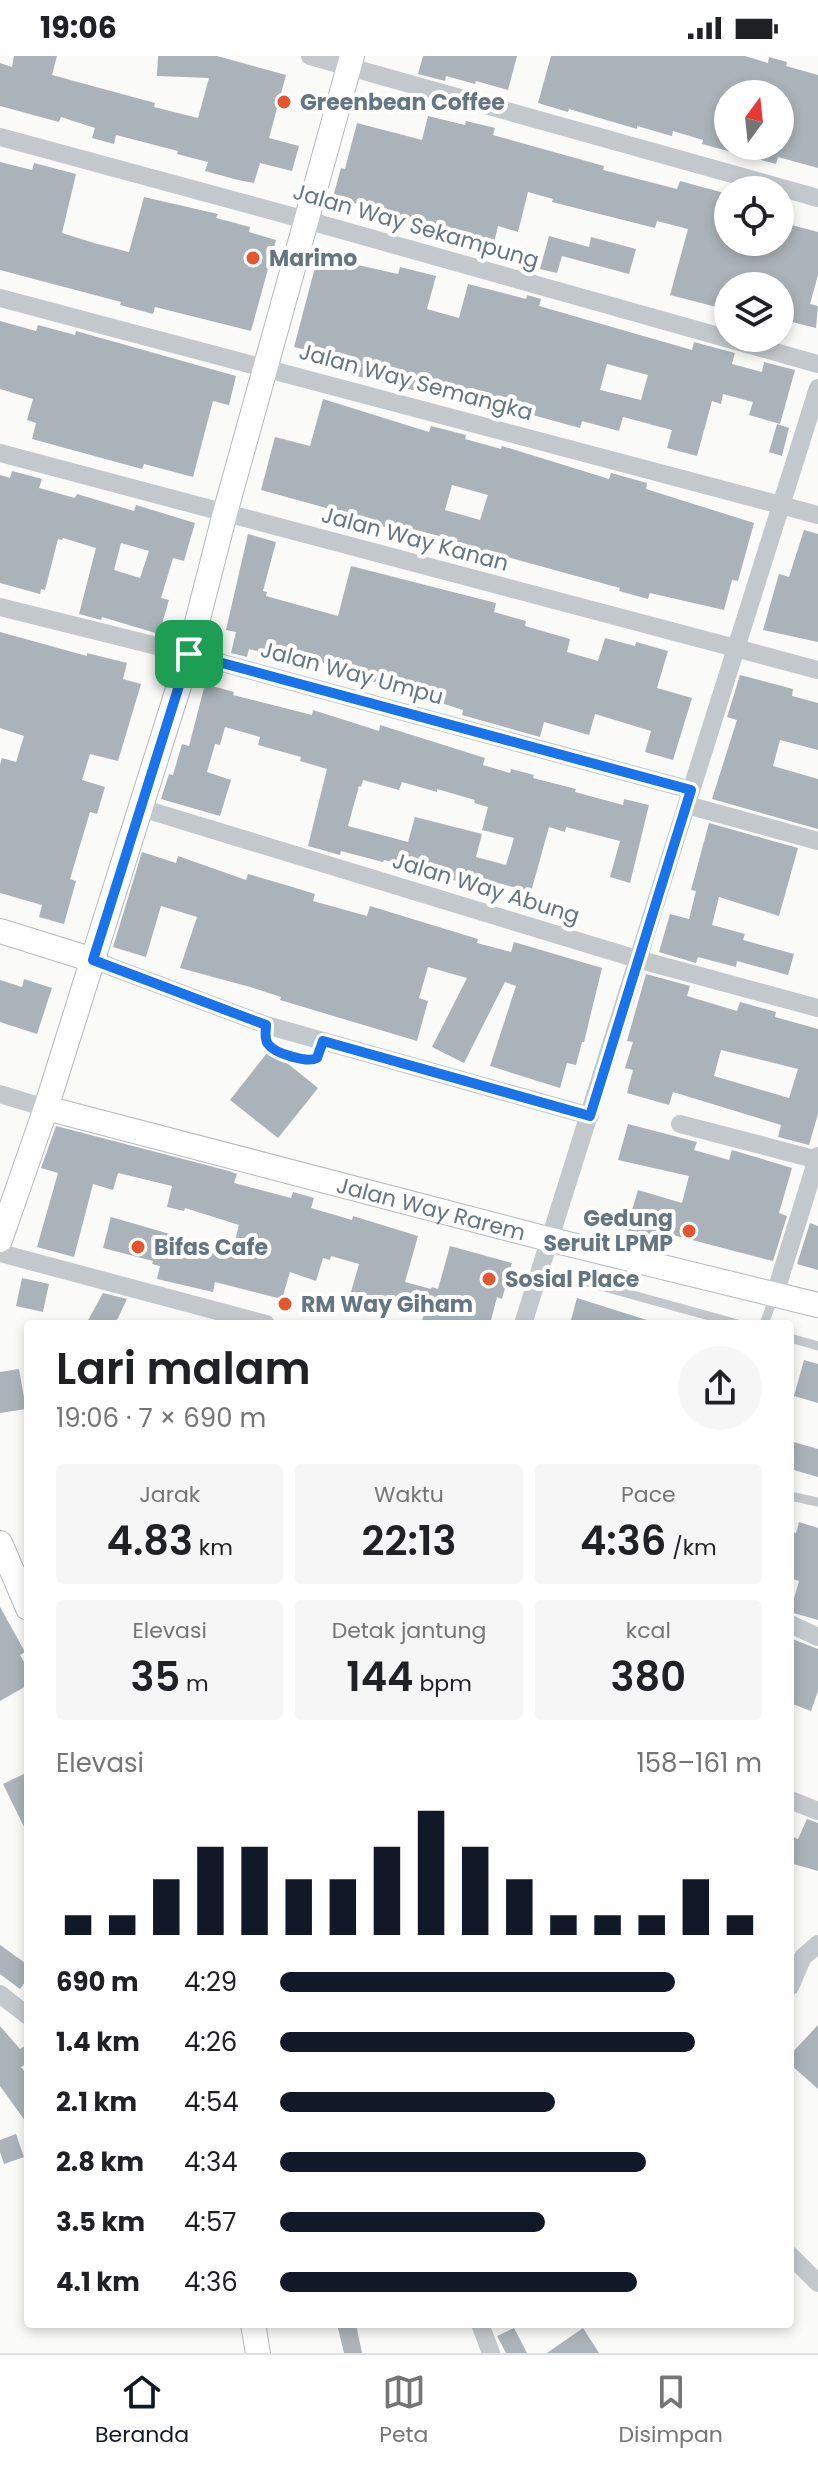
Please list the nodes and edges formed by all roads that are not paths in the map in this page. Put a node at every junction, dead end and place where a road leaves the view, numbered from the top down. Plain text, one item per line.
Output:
1 (310, 56) edge
2 (350, 61) edge
3 (0, 137) edge
4 (818, 198) edge
5 (306, 220) junction
6 (0, 298) edge
7 (818, 364) edge
8 (266, 367) junction
9 (818, 388) edge
10 (0, 453) edge
11 (782, 505) junction
12 (225, 513) junction
13 (818, 515) edge
14 (0, 607) edge
15 (735, 649) junction
16 (189, 654) junction
17 (818, 670) edge
18 (689, 798) junction
19 (141, 808) junction
20 (818, 841) edge
21 (0, 931) edge
22 (637, 959) junction
23 (93, 960) junction
24 (818, 1008) edge
25 (0, 1094) edge
26 (46, 1108) junction
27 (590, 1116) junction
28 (680, 1124) dead end
29 (818, 1158) edge
30 (548, 1239) junction
31 (0, 1240) edge
32 (0, 1253) edge
33 (575, 1279) dead end
34 (775, 1294) junction
35 (818, 1305) edge
36 (251, 1320) edge
37 (524, 1320) edge
38 (724, 1320) edge
39 (765, 1320) edge
40 (794, 1339) edge
41 (818, 1346) edge
42 (794, 1497) edge
43 (818, 1502) edge
44 (0, 1543) edge
45 (24, 1599) edge
46 (794, 1626) edge
47 (818, 1637) edge
48 (794, 1802) edge
49 (818, 1811) edge
50 (818, 1944) edge
51 (794, 1978) edge
52 (0, 1994) edge
53 (24, 2013) edge
54 (794, 2259) edge
55 (818, 2283) edge
56 (254, 2328) edge
57 (482, 2328) edge
58 (258, 2353) edge
59 (491, 2353) edge

1 - 2 street
2 - 4 street
2 - 5 main road
3 - 5 street, Jalan Way Sekampung
5 - 7 street, Jalan Way Sekampung
5 - 8 main road
6 - 8 street, Jalan Way Semangka
8 - 11 street, Jalan Way Semangka
8 - 12 main road
9 - 11 street
10 - 12 street, Jalan Way Kanan
11 - 13 street, Jalan Way Semangka
11 - 15 street
12 - 15 street, Jalan Way Kanan
12 - 16 main road
14 - 16 street, Jalan Way Umpu
15 - 17 street, Jalan Way Kanan
15 - 18 street
16 - 18 street, Jalan Way Umpu
16 - 19 main road
18 - 20 street, Jalan Way Umpu
18 - 22 street
19 - 22 street, Jalan Way Abung
19 - 23 main road
21 - 23 main road
22 - 24 street, Jalan Way Abung
22 - 27 street
23 - 26 main road
23 - 27 street
25 - 26 street
26 - 30 main road, Jalan Way Rarem
26 - 31 main road
27 - 30 street
28 - 29 street
29 - 34 street
30 - 34 main road, Jalan Way Rarem
30 - 37 street
32 - 36 street
33 - 38 lane
34 - 35 main road, Jalan Way Rarem
34 - 39 lane
40 - 41 lane
42 - 43 lane
44 - 45 main road
46 - 47 street
48 - 49 street
50 - 51 street
52 - 53 street
54 - 55 street
56 - 58 main road
57 - 59 street

